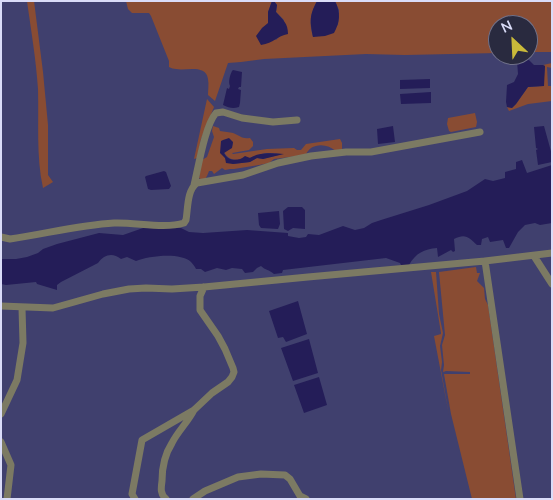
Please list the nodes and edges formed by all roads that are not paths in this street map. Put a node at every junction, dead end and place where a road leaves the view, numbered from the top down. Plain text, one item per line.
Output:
1 (297, 120) dead end
2 (480, 132) dead end
3 (194, 185) junction
4 (1, 237) edge
5 (552, 254) edge
6 (534, 256) junction
7 (485, 261) junction
8 (552, 284) edge
9 (204, 287) junction
10 (1, 306) edge
11 (22, 308) junction
12 (194, 410) junction
13 (1, 414) edge
14 (1, 442) edge
15 (7, 499) edge
16 (135, 499) edge
17 (166, 499) edge
18 (193, 499) edge
19 (306, 499) edge
20 (520, 499) edge

1 - 3 street
2 - 3 street
3 - 4 street
5 - 6 street
6 - 7 street
6 - 8 street
7 - 9 street
7 - 20 street
9 - 11 street
9 - 12 street
10 - 11 street
11 - 13 street
12 - 16 street
12 - 17 street
14 - 15 street
18 - 19 street

